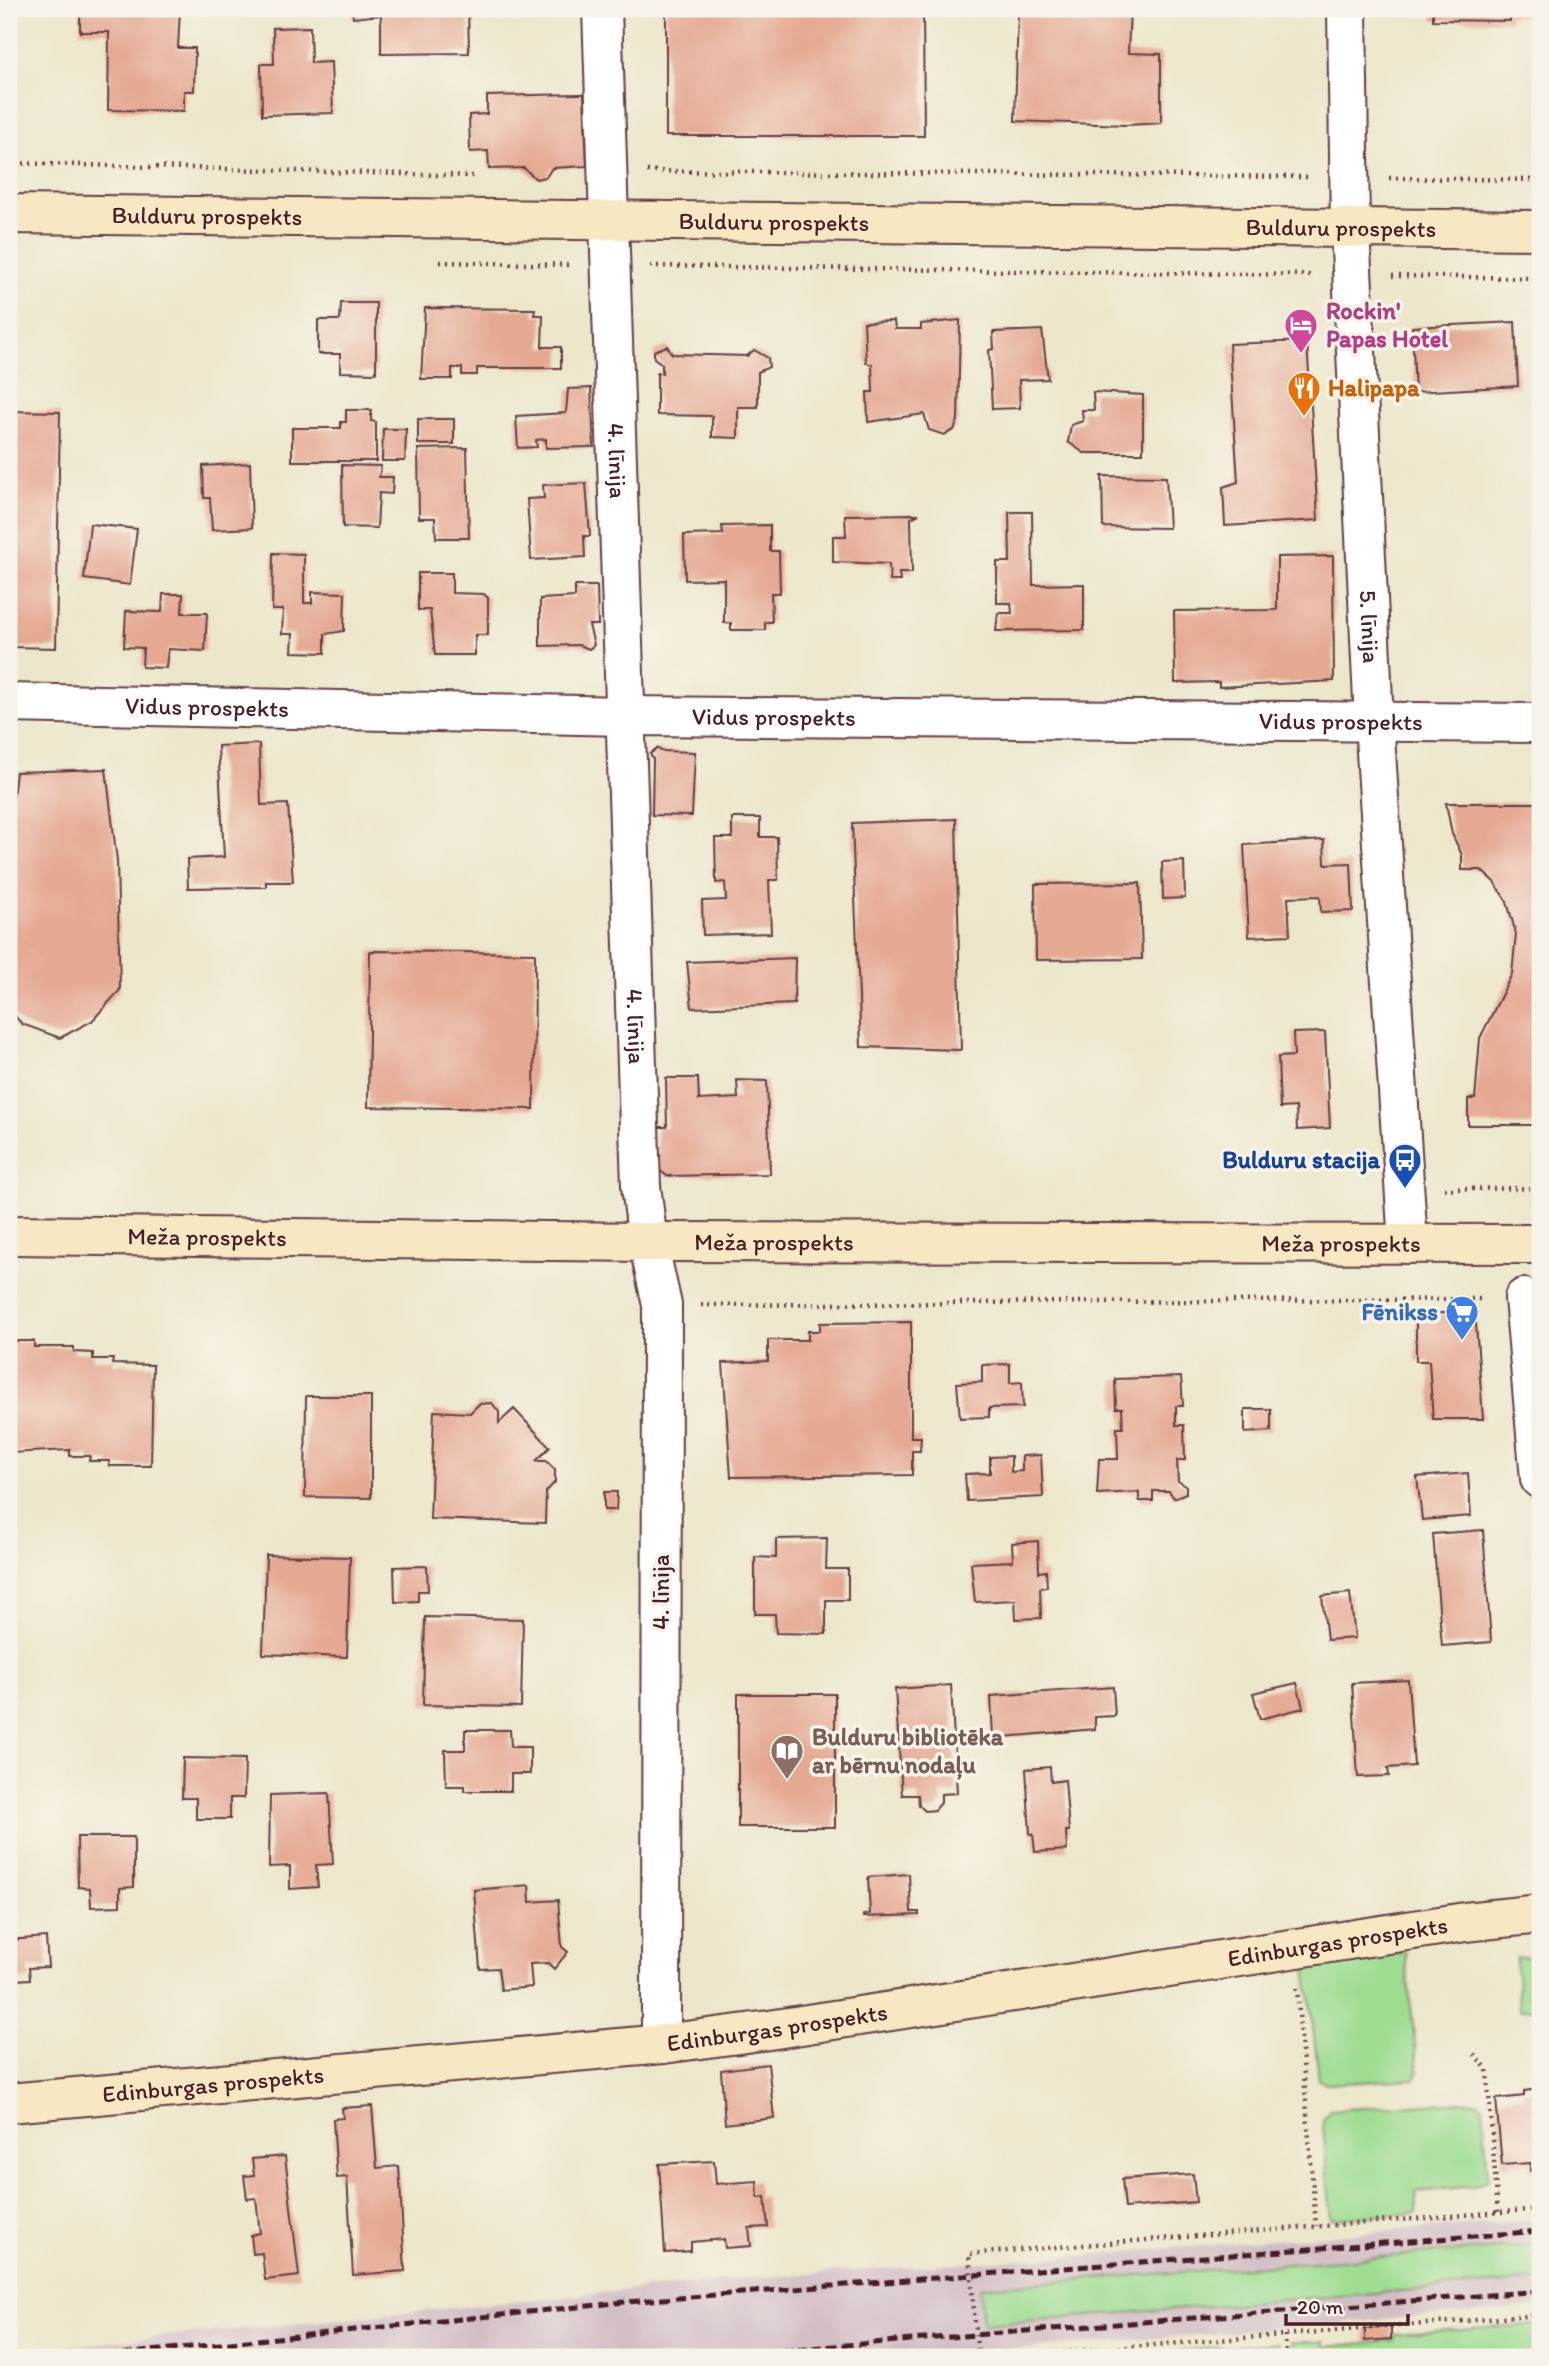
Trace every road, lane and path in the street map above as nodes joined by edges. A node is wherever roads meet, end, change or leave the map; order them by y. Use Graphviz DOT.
graph roads {
  1 [pos="603,9"];
  2 [pos="1346,9"];
  3 [pos="9,163"];
  4 [pos="608,171"];
  5 [pos="1350,177"];
  6 [pos="484,179"];
  7 [pos="1540,180"];
  8 [pos="9,214"];
  9 [pos="609,219"];
  10 [pos="1350,228"];
  11 [pos="1540,230"];
  12 [pos="432,262"];
  13 [pos="610,266"];
  14 [pos="1352,276"];
  15 [pos="1540,278"];
  16 [pos="9,703"];
  17 [pos="625,716"];
  18 [pos="1374,722"];
  19 [pos="1540,723"];
  20 [pos="1540,1188"];
  21 [pos="1405,1190"];
  22 [pos="9,1236"];
  23 [pos="648,1242"];
  24 [pos="1408,1244"];
  25 [pos="1540,1244"];
  26 [pos="1524,1298"];
  27 [pos="662,1305"];
  28 [pos="1540,1479"];
  29 [pos="1540,1914"];
  30 [pos="1294,1949"];
  31 [pos="663,2044"];
  32 [pos="1474,2054"];
  33 [pos="9,2103"];
  34 [pos="1540,2209"];
  35 [pos="1498,2212"];
  36 [pos="1316,2226"];
  37 [pos="1540,2315"];
  38 [pos="1285,2335"];
  39 [pos="978,2357"];
  40 [pos="1000,2357"];
  41 [pos="1286,2357"];
  1 -- 4 [label="street, 4. līnija"];
  2 -- 5 [label="street, 5. līnija"];
  3 -- 6 [label="path"];
  4 -- 5 [label="path"];
  4 -- 9 [label="street, 4. līnija"];
  5 -- 7 [label="path"];
  5 -- 10 [label="street, 5. līnija"];
  8 -- 9 [label="street, Bulduru prospekts"];
  9 -- 10 [label="street, Bulduru prospekts"];
  9 -- 13 [label="street, 4. līnija"];
  10 -- 11 [label="street, Bulduru prospekts"];
  10 -- 14 [label="street, 5. līnija"];
  12 -- 13 [label="path"];
  13 -- 14 [label="path"];
  13 -- 17 [label="street, 4. līnija"];
  14 -- 15 [label="path"];
  14 -- 18 [label="street, 5. līnija"];
  16 -- 17 [label="street, Vidus prospekts"];
  17 -- 18 [label="street, Vidus prospekts"];
  17 -- 23 [label="street, 4. līnija"];
  18 -- 19 [label="street, Vidus prospekts"];
  18 -- 21 [label="street, 5. līnija"];
  20 -- 21 [label="path"];
  21 -- 24 [label="street, 5. līnija"];
  22 -- 23 [label="street, Meža prospekts"];
  23 -- 24 [label="street, Meža prospekts"];
  23 -- 27 [label="street, 4. līnija"];
  24 -- 25 [label="street, Meža prospekts"];
  26 -- 27 [label="path"];
  26 -- 28 [label="street"];
  27 -- 31 [label="street, 4. līnija"];
  29 -- 30 [label="street, Edinburgas prospekts"];
  30 -- 31 [label="street, Edinburgas prospekts"];
  30 -- 36 [label="path"];
  31 -- 33 [label="street, Edinburgas prospekts"];
  32 -- 35 [label="path"];
  34 -- 35 [label="path"];
  35 -- 36 [label="path"];
  36 -- 39 [label="path"];
  37 -- 38 [label="path"];
  38 -- 40 [label="path"];
  38 -- 41 [label="path"];
}
